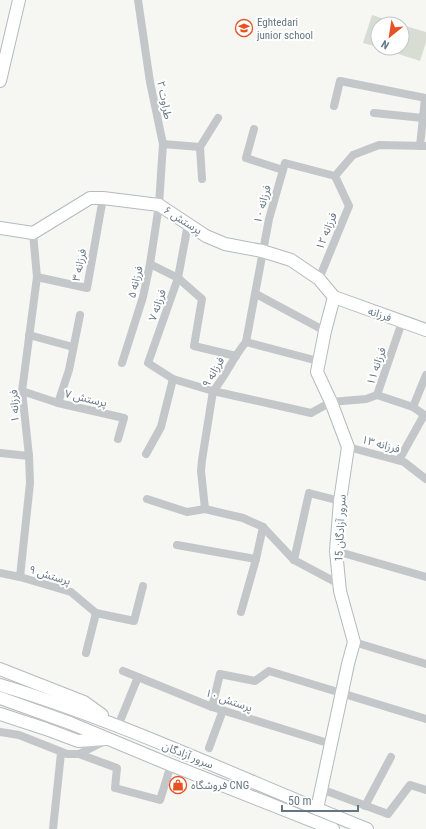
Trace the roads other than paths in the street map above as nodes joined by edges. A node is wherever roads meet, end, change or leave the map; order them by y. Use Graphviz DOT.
graph roads {
  1 [pos="19,0"];
  2 [pos="138,0"];
  3 [pos="0,81"];
  4 [pos="426,98"];
  5 [pos="334,106"];
  6 [pos="374,113"];
  7 [pos="218,118"];
  8 [pos="423,118"];
  9 [pos="254,129"];
  10 [pos="163,144"];
  11 [pos="423,146"];
  12 [pos="200,147"];
  13 [pos="284,167"];
  14 [pos="335,176"];
  15 [pos="202,179"];
  16 [pos="103,198"];
  17 [pos="159,205"];
  18 [pos="188,224"];
  19 [pos="0,228"];
  20 [pos="33,233"];
  21 [pos="262,251"];
  22 [pos="150,264"];
  23 [pos="37,277"];
  24 [pos="178,278"];
  25 [pos="319,279"];
  26 [pos="256,294"];
  27 [pos="334,298"];
  28 [pos="80,315"];
  29 [pos="402,322"];
  30 [pos="426,330"];
  31 [pos="325,331"];
  32 [pos="29,335"];
  33 [pos="246,342"];
  34 [pos="73,347"];
  35 [pos="236,356"];
  36 [pos="318,361"];
  37 [pos="122,363"];
  38 [pos="426,375"];
  39 [pos="173,379"];
  40 [pos="22,391"];
  41 [pos="213,391"];
  42 [pos="377,395"];
  43 [pos="331,402"];
  44 [pos="58,403"];
  45 [pos="413,407"];
  46 [pos="425,415"];
  47 [pos="118,439"];
  48 [pos="348,447"];
  49 [pos="0,453"];
  50 [pos="146,454"];
  51 [pos="29,456"];
  52 [pos="399,460"];
  53 [pos="426,479"];
  54 [pos="147,499"];
  55 [pos="340,501"];
  56 [pos="205,509"];
  57 [pos="264,527"];
  58 [pos="177,545"];
  59 [pos="336,551"];
  60 [pos="256,559"];
  61 [pos="294,560"];
  62 [pos="0,573"];
  63 [pos="20,577"];
  64 [pos="426,577"];
  65 [pos="339,584"];
  66 [pos="143,586"];
  67 [pos="241,612"];
  68 [pos="96,613"];
  69 [pos="354,642"];
  70 [pos="86,654"];
  71 [pos="426,664"];
  72 [pos="0,669"];
  73 [pos="123,671"];
  74 [pos="138,677"];
  75 [pos="0,685"];
  76 [pos="341,694"];
  77 [pos="0,698"];
  78 [pos="212,707"];
  79 [pos="223,710"];
  80 [pos="0,714"];
  81 [pos="426,719"];
  82 [pos="118,726"];
  83 [pos="0,732"];
  84 [pos="109,739"];
  85 [pos="331,744"];
  86 [pos="209,748"];
  87 [pos="61,753"];
  88 [pos="79,754"];
  89 [pos="391,757"];
  90 [pos="171,765"];
  91 [pos="321,789"];
  92 [pos="426,790"];
  93 [pos="365,806"];
  94 [pos="316,809"];
  95 [pos="314,825"];
  96 [pos="53,829"];
  97 [pos="333,829"];
  98 [pos="367,829"];
  1 -- 3 [label="street"];
  2 -- 10 [label="street, طراوت ۲"];
  4 -- 5 [label="street"];
  4 -- 8 [label="street"];
  6 -- 8 [label="street"];
  7 -- 12 [label="street"];
  8 -- 11 [label="street"];
  9 -- 13 [label="street"];
  10 -- 12 [label="street"];
  10 -- 17 [label="street, طراوت ۲"];
  11 -- 14 [label="street"];
  12 -- 15 [label="street"];
  13 -- 14 [label="street"];
  13 -- 21 [label="street, فرزانه ۱۰"];
  14 -- 25 [label="street, فرزانه ۱۲"];
  16 -- 17 [label="street, پرستش ۶"];
  16 -- 20 [label="street, پرستش ۶"];
  16 -- 23 [label="street, فرزانه ۳"];
  17 -- 18 [label="street, پرستش ۶"];
  17 -- 22 [label="street, فرزانه ۵"];
  18 -- 21 [label="street, پرستش ۶"];
  18 -- 24 [label="street, فرزانه ۷"];
  19 -- 20 [label="street"];
  20 -- 23 [label="street, فرزانه ۱"];
  21 -- 25 [label="street, پرستش ۶"];
  21 -- 26 [label="street, فرزانه ۹"];
  22 -- 24 [label="street"];
  22 -- 37 [label="street, فرزانه ۵"];
  23 -- 32 [label="street, فرزانه ۱"];
  24 -- 35 [label="street"];
  24 -- 39 [label="street, فرزانه ۷"];
  25 -- 27 [label="street, پرستش ۶"];
  26 -- 31 [label="street"];
  26 -- 33 [label="street, فرزانه ۹"];
  27 -- 29 [label="street, فرزانه"];
  27 -- 31 [label="street, سرور آزادگان 15"];
  28 -- 34 [label="street"];
  29 -- 30 [label="street, فرزانه"];
  29 -- 42 [label="street, فرزانه ۱۱"];
  31 -- 36 [label="street, سرور آزادگان 15"];
  32 -- 34 [label="street"];
  32 -- 40 [label="street, فرزانه ۱"];
  33 -- 35 [label="street, فرزانه ۹"];
  33 -- 36 [label="street"];
  34 -- 44 [label="street"];
  35 -- 41 [label="street, فرزانه ۹"];
  36 -- 43 [label="street, سرور آزادگان 15"];
  38 -- 45 [label="street"];
  39 -- 41 [label="street"];
  39 -- 50 [label="street"];
  40 -- 44 [label="street, پرستش ۷"];
  40 -- 51 [label="street, فرزانه ۱"];
  41 -- 43 [label="street"];
  41 -- 56 [label="street, فرزانه ۹"];
  42 -- 43 [label="street, فرزانه ۱۱"];
  42 -- 45 [label="street"];
  43 -- 48 [label="street, سرور آزادگان 15"];
  44 -- 47 [label="street, پرستش ۷"];
  45 -- 46 [label="street"];
  46 -- 52 [label="street"];
  48 -- 52 [label="street, فرزانه ۱۳"];
  48 -- 55 [label="street, سرور آزادگان 15"];
  49 -- 51 [label="street"];
  51 -- 63 [label="street, فرزانه ۱"];
  52 -- 53 [label="street, فرزانه ۱۳"];
  54 -- 56 [label="street"];
  55 -- 59 [label="street, سرور آزادگان 15"];
  55 -- 61 [label="street"];
  56 -- 57 [label="street"];
  57 -- 60 [label="street"];
  57 -- 61 [label="street"];
  58 -- 60 [label="street"];
  59 -- 64 [label="street"];
  59 -- 65 [label="street, سرور آزادگان 15"];
  60 -- 67 [label="street"];
  61 -- 65 [label="street"];
  62 -- 63 [label="street, پرستش ۹"];
  63 -- 68 [label="street, پرستش ۹"];
  65 -- 69 [label="street, سرور آزادگان 15"];
  66 -- 68 [label="street, پرستش ۹"];
  68 -- 70 [label="street"];
  69 -- 71 [label="street"];
  69 -- 76 [label="street"];
  72 -- 82 [label="street"];
  73 -- 74 [label="street, پرستش ۱۰"];
  74 -- 78 [label="street, پرستش ۱۰"];
  74 -- 82 [label="street"];
  75 -- 82 [label="street, سرور آزادگان"];
  76 -- 78 [label="street"];
  76 -- 81 [label="street"];
  76 -- 85 [label="street"];
  77 -- 84 [label="street, سرور آزادگان"];
  78 -- 79 [label="street, پرستش ۱۰"];
  79 -- 85 [label="street, پرستش ۱۰"];
  79 -- 86 [label="street"];
  80 -- 84 [label="street"];
  82 -- 94 [label="street, سرور آزادگان"];
  83 -- 87 [label="street"];
  84 -- 88 [label="street"];
  84 -- 90 [label="street, سرور آزادگان"];
  85 -- 91 [label="street"];
  87 -- 88 [label="street"];
  87 -- 96 [label="street"];
  88 -- 90 [label="street"];
  89 -- 93 [label="street"];
  90 -- 95 [label="street, سرور آزادگان"];
  91 -- 93 [label="street"];
  91 -- 94 [label="street"];
  92 -- 93 [label="street"];
  94 -- 98 [label="street, سرور آزادگان"];
  95 -- 97 [label="street, سرور آزادگان"];
}
